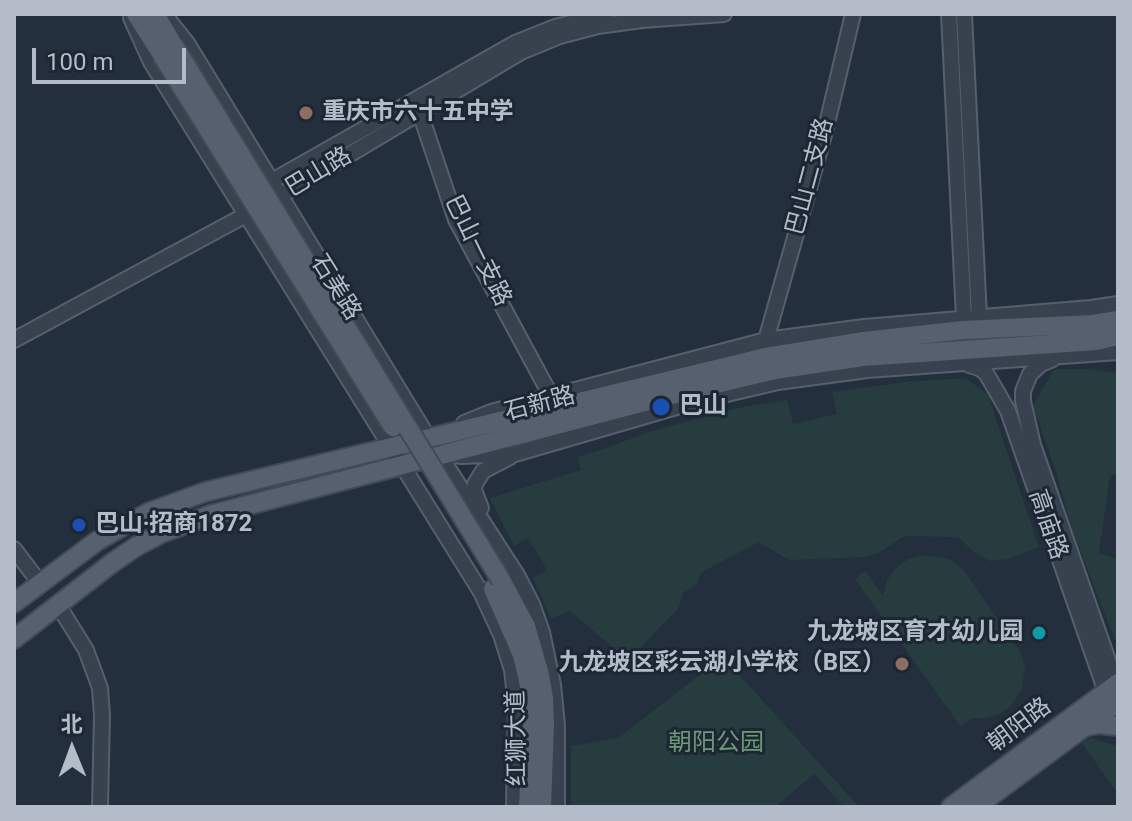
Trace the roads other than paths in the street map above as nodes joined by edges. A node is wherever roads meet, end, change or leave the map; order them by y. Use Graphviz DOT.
graph roads {
  1 [pos="129,14"];
  2 [pos="136,14"];
  3 [pos="155,14"];
  4 [pos="164,14"];
  5 [pos="607,14"];
  6 [pos="724,14"];
  7 [pos="853,14"];
  8 [pos="949,14"];
  9 [pos="964,14"];
  10 [pos="168,51"];
  11 [pos="418,106"];
  12 [pos="271,181"];
  13 [pos="280,196"];
  14 [pos="237,201"];
  15 [pos="246,214"];
  16 [pos="1118,304"];
  17 [pos="971,318"];
  18 [pos="1118,320"];
  19 [pos="1118,336"];
  20 [pos="14,340"];
  21 [pos="766,340"];
  22 [pos="1118,352"];
  23 [pos="1057,357"];
  24 [pos="953,363"];
  25 [pos="551,396"];
  26 [pos="1008,411"];
  27 [pos="429,439"];
  28 [pos="1033,445"];
  29 [pos="391,447"];
  30 [pos="515,454"];
  31 [pos="440,456"];
  32 [pos="403,465"];
  33 [pos="496,542"];
  34 [pos="14,549"];
  35 [pos="39,582"];
  36 [pos="496,583"];
  37 [pos="14,603"];
  38 [pos="58,605"];
  39 [pos="14,639"];
  40 [pos="1115,695"];
  41 [pos="1087,726"];
  42 [pos="1118,726"];
  43 [pos="514,806"];
  44 [pos="100,807"];
  45 [pos="542,807"];
  46 [pos="557,807"];
  47 [pos="951,807"];
  48 [pos="976,807"];
  1 -- 14 [label="street"];
  2 -- 10 [label="main road, 石美路"];
  3 -- 10 [label="main road, 石美路"];
  4 -- 12 [label="street"];
  5 -- 11 [label="street, 巴山路"];
  6 -- 11 [label="street, 巴山路"];
  7 -- 21 [label="street, 巴山二支路"];
  8 -- 17 [label="street"];
  9 -- 17 [label="street"];
  10 -- 36 [label="main road, 石美路, bridge"];
  11 -- 12 [label="street, 巴山路"];
  11 -- 13 [label="street, 巴山路"];
  11 -- 25 [label="street, 巴山一支路"];
  12 -- 13 [label="street"];
  12 -- 14 [label="street, 巴山路"];
  13 -- 15 [label="street, 巴山路"];
  13 -- 27 [label="street"];
  14 -- 15 [label="street"];
  15 -- 20 [label="street, 巴山路"];
  15 -- 29 [label="street"];
  16 -- 17 [label="street"];
  17 -- 21 [label="street"];
  18 -- 27 [label="main road, 石新路"];
  19 -- 31 [label="main road, 石新路"];
  21 -- 25 [label="street"];
  22 -- 23 [label="street"];
  23 -- 24 [label="street"];
  23 -- 28 [label="street, 高庙路"];
  24 -- 26 [label="street, 高庙路"];
  24 -- 30 [label="street"];
  25 -- 27 [label="street"];
  26 -- 28 [label="street"];
  26 -- 40 [label="street, 高庙路"];
  27 -- 29 [label="main road, 石新路"];
  27 -- 31 [label="street"];
  28 -- 40 [label="street, 高庙路"];
  29 -- 32 [label="street"];
  29 -- 35 [label="main road, 石新路"];
  30 -- 31 [label="street"];
  30 -- 33 [label="street"];
  31 -- 32 [label="main road, 石新路"];
  31 -- 33 [label="street"];
  32 -- 38 [label="main road, 石新路"];
  32 -- 43 [label="street"];
  33 -- 46 [label="street"];
  34 -- 35 [label="street"];
  35 -- 37 [label="main road, 石新路"];
  36 -- 43 [label="main road, 红狮大道"];
  36 -- 45 [label="main road, 红狮大道"];
  38 -- 39 [label="main road, 石新路"];
  38 -- 44 [label="street"];
  40 -- 41 [label="main road, 朝阳路"];
  40 -- 47 [label="main road, 朝阳路"];
  41 -- 42 [label="main road"];
  41 -- 48 [label="main road, 朝阳路"];
}
